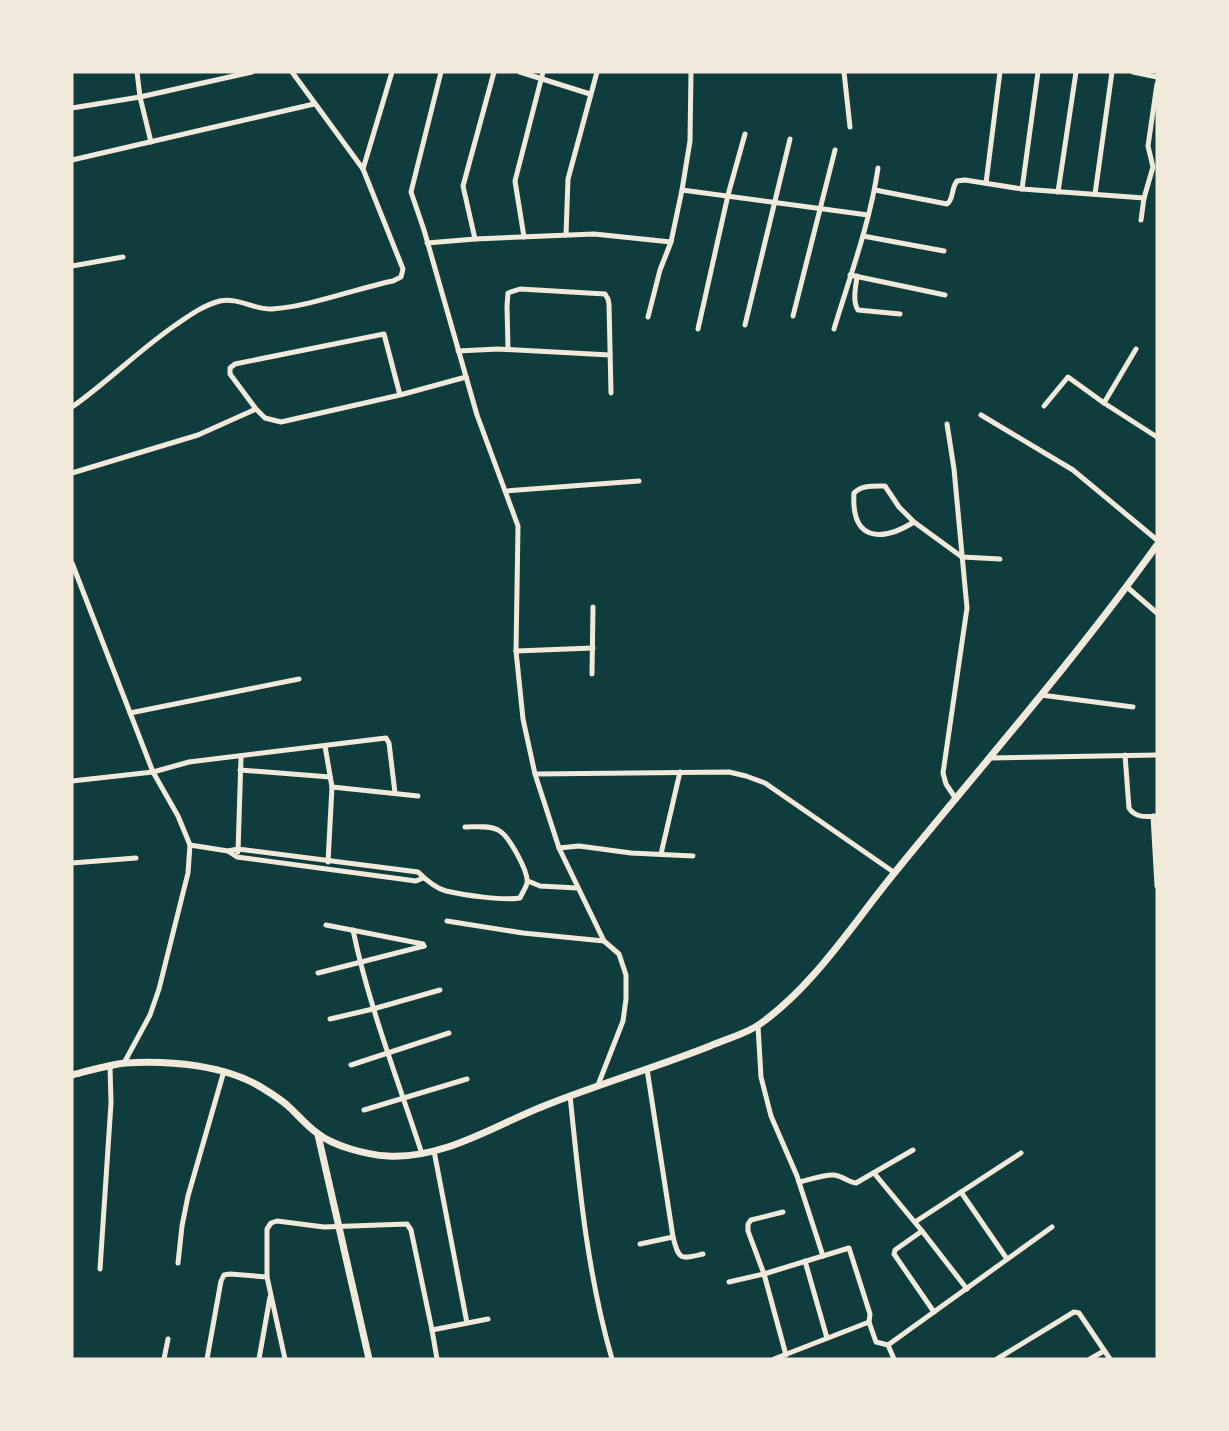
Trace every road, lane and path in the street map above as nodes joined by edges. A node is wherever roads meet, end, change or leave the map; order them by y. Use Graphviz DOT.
graph roads {
  1 [pos="137,72"];
  2 [pos="252,72"];
  3 [pos="292,72"];
  4 [pos="392,72"];
  5 [pos="441,72"];
  6 [pos="494,72"];
  7 [pos="520,72"];
  8 [pos="597,72"];
  9 [pos="691,72"];
  10 [pos="844,72"];
  11 [pos="1000,72"];
  12 [pos="1038,72"];
  13 [pos="1076,72"];
  14 [pos="1112,72"];
  15 [pos="1133,72"];
  16 [pos="542,74"];
  17 [pos="1157,77"];
  18 [pos="1157,84"];
  19 [pos="590,94"];
  20 [pos="140,97"];
  21 [pos="314,104"];
  22 [pos="72,108"];
  23 [pos="850,127"];
  24 [pos="745,134"];
  25 [pos="790,139"];
  26 [pos="151,142"];
  27 [pos="835,150"];
  28 [pos="72,160"];
  29 [pos="1155,166"];
  30 [pos="878,168"];
  31 [pos="363,170"];
  32 [pos="986,183"];
  33 [pos="1022,189"];
  34 [pos="682,190"];
  35 [pos="875,191"];
  36 [pos="1058,192"];
  37 [pos="1095,194"];
  38 [pos="728,195"];
  39 [pos="1144,198"];
  40 [pos="774,202"];
  41 [pos="821,208"];
  42 [pos="868,215"];
  43 [pos="1141,220"];
  44 [pos="566,235"];
  45 [pos="863,236"];
  46 [pos="524,237"];
  47 [pos="475,239"];
  48 [pos="671,242"];
  49 [pos="427,243"];
  50 [pos="944,251"];
  51 [pos="123,257"];
  52 [pos="72,266"];
  53 [pos="853,275"];
  54 [pos="945,295"];
  55 [pos="900,314"];
  56 [pos="793,316"];
  57 [pos="648,317"];
  58 [pos="745,325"];
  59 [pos="698,329"];
  60 [pos="834,329"];
  61 [pos="508,349"];
  62 [pos="1136,349"];
  63 [pos="458,351"];
  64 [pos="610,355"];
  65 [pos="466,377"];
  66 [pos="611,393"];
  67 [pos="400,395"];
  68 [pos="1104,403"];
  69 [pos="1044,406"];
  70 [pos="72,407"];
  71 [pos="256,409"];
  72 [pos="981,415"];
  73 [pos="947,424"];
  74 [pos="1157,437"];
  75 [pos="72,473"];
  76 [pos="639,481"];
  77 [pos="506,491"];
  78 [pos="914,522"];
  79 [pos="1157,540"];
  80 [pos="1157,545"];
  81 [pos="961,557"];
  82 [pos="1000,559"];
  83 [pos="72,562"];
  84 [pos="1127,587"];
  85 [pos="593,607"];
  86 [pos="1157,613"];
  87 [pos="593,648"];
  88 [pos="516,651"];
  89 [pos="592,674"];
  90 [pos="299,679"];
  91 [pos="1041,695"];
  92 [pos="1133,707"];
  93 [pos="131,713"];
  94 [pos="325,746"];
  95 [pos="1125,755"];
  96 [pos="1157,755"];
  97 [pos="241,757"];
  98 [pos="991,758"];
  99 [pos="240,770"];
  100 [pos="153,772"];
  101 [pos="680,772"];
  102 [pos="535,774"];
  103 [pos="331,777"];
  104 [pos="72,781"];
  105 [pos="332,787"];
  106 [pos="395,793"];
  107 [pos="418,796"];
  108 [pos="956,799"];
  109 [pos="1155,816"];
  110 [pos="465,827"];
  111 [pos="190,845"];
  112 [pos="238,849"];
  113 [pos="559,849"];
  114 [pos="228,851"];
  115 [pos="660,855"];
  116 [pos="693,856"];
  117 [pos="237,857"];
  118 [pos="136,858"];
  119 [pos="328,860"];
  120 [pos="72,863"];
  121 [pos="327,869"];
  122 [pos="895,873"];
  123 [pos="423,878"];
  124 [pos="528,881"];
  125 [pos="1157,886"];
  126 [pos="577,888"];
  127 [pos="447,920"];
  128 [pos="326,925"];
  129 [pos="353,930"];
  130 [pos="604,941"];
  131 [pos="360,963"];
  132 [pos="318,973"];
  133 [pos="440,990"];
  134 [pos="373,1009"];
  135 [pos="330,1019"];
  136 [pos="758,1026"];
  137 [pos="449,1033"];
  138 [pos="389,1054"];
  139 [pos="124,1063"];
  140 [pos="351,1065"];
  141 [pos="110,1066"];
  142 [pos="647,1069"];
  143 [pos="224,1071"];
  144 [pos="72,1075"];
  145 [pos="467,1079"];
  146 [pos="598,1085"];
  147 [pos="570,1095"];
  148 [pos="405,1099"];
  149 [pos="364,1111"];
  150 [pos="318,1135"];
  151 [pos="913,1150"];
  152 [pos="434,1151"];
  153 [pos="1021,1153"];
  154 [pos="422,1154"];
  155 [pos="874,1173"];
  156 [pos="799,1182"];
  157 [pos="961,1192"];
  158 [pos="783,1212"];
  159 [pos="915,1223"];
  160 [pos="338,1227"];
  161 [pos="1052,1227"];
  162 [pos="922,1231"];
  163 [pos="673,1237"];
  164 [pos="640,1244"];
  165 [pos="704,1254"];
  166 [pos="823,1256"];
  167 [pos="1007,1259"];
  168 [pos="806,1261"];
  169 [pos="178,1263"];
  170 [pos="100,1269"];
  171 [pos="764,1274"];
  172 [pos="267,1277"];
  173 [pos="729,1282"];
  174 [pos="967,1289"];
  175 [pos="270,1294"];
  176 [pos="934,1312"];
  177 [pos="488,1319"];
  178 [pos="467,1322"];
  179 [pos="869,1322"];
  180 [pos="432,1330"];
  181 [pos="827,1338"];
  182 [pos="168,1339"];
  183 [pos="888,1345"];
  184 [pos="1104,1351"];
  185 [pos="786,1355"];
  186 [pos="164,1359"];
  187 [pos="207,1359"];
  188 [pos="259,1359"];
  189 [pos="285,1359"];
  190 [pos="369,1359"];
  191 [pos="437,1359"];
  192 [pos="612,1359"];
  193 [pos="774,1359"];
  194 [pos="894,1359"];
  195 [pos="998,1359"];
  196 [pos="1090,1359"];
  197 [pos="1110,1359"];
  1 -- 20 [label="street"];
  2 -- 20 [label="street"];
  3 -- 21 [label="street"];
  4 -- 31 [label="street"];
  5 -- 49 [label="street"];
  6 -- 47 [label="street"];
  7 -- 16 [label="street"];
  8 -- 19 [label="street"];
  9 -- 34 [label="street"];
  10 -- 23 [label="street"];
  11 -- 32 [label="street"];
  12 -- 33 [label="street"];
  13 -- 36 [label="street"];
  14 -- 37 [label="street"];
  15 -- 17 [label="street"];
  16 -- 19 [label="street"];
  16 -- 46 [label="street"];
  18 -- 29 [label="street"];
  19 -- 44 [label="street"];
  20 -- 22 [label="street"];
  20 -- 26 [label="street"];
  21 -- 26 [label="street"];
  21 -- 31 [label="street"];
  24 -- 38 [label="street"];
  25 -- 40 [label="street"];
  26 -- 28 [label="street"];
  27 -- 41 [label="street"];
  29 -- 39 [label="street"];
  30 -- 35 [label="street"];
  31 -- 70 [label="street"];
  32 -- 33 [label="street"];
  32 -- 35 [label="street"];
  33 -- 36 [label="street"];
  34 -- 38 [label="street"];
  34 -- 48 [label="street"];
  35 -- 42 [label="street"];
  36 -- 37 [label="street"];
  37 -- 39 [label="street"];
  38 -- 40 [label="street"];
  38 -- 59 [label="street"];
  39 -- 43 [label="street"];
  40 -- 41 [label="street"];
  40 -- 58 [label="street"];
  41 -- 42 [label="street"];
  41 -- 56 [label="street"];
  42 -- 45 [label="street"];
  44 -- 46 [label="street"];
  44 -- 48 [label="street"];
  45 -- 50 [label="street"];
  45 -- 53 [label="street"];
  46 -- 47 [label="street"];
  47 -- 49 [label="street"];
  48 -- 57 [label="street"];
  49 -- 63 [label="street"];
  51 -- 52 [label="street"];
  53 -- 54 [label="street"];
  53 -- 55 [label="street"];
  53 -- 60 [label="street"];
  61 -- 63 [label="street"];
  61 -- 64 [label="street"];
  61 -- 64 [label="street"];
  62 -- 68 [label="street"];
  63 -- 65 [label="street"];
  64 -- 66 [label="street"];
  65 -- 67 [label="street"];
  65 -- 77 [label="street"];
  67 -- 71 [label="street"];
  67 -- 71 [label="street"];
  68 -- 69 [label="street"];
  68 -- 74 [label="street"];
  71 -- 75 [label="street"];
  72 -- 79 [label="street"];
  73 -- 81 [label="street"];
  76 -- 77 [label="street"];
  77 -- 88 [label="street"];
  78 -- 78 [label="street"];
  78 -- 81 [label="street"];
  80 -- 84 [label="street"];
  81 -- 82 [label="street"];
  81 -- 108 [label="street"];
  83 -- 93 [label="street"];
  84 -- 86 [label="street"];
  84 -- 91 [label="street"];
  85 -- 87 [label="street"];
  87 -- 88 [label="street"];
  87 -- 89 [label="street"];
  88 -- 102 [label="street"];
  90 -- 93 [label="street"];
  91 -- 92 [label="street"];
  91 -- 98 [label="street"];
  93 -- 100 [label="street"];
  94 -- 97 [label="street"];
  94 -- 103 [label="street"];
  94 -- 106 [label="street"];
  95 -- 96 [label="street"];
  95 -- 98 [label="street"];
  95 -- 109 [label="street"];
  97 -- 99 [label="street"];
  97 -- 100 [label="street"];
  98 -- 108 [label="street"];
  99 -- 103 [label="street"];
  99 -- 112 [label="street"];
  100 -- 104 [label="street"];
  100 -- 111 [label="street"];
  101 -- 102 [label="street"];
  101 -- 115 [label="street"];
  101 -- 122 [label="street"];
  102 -- 113 [label="street"];
  103 -- 105 [label="street"];
  105 -- 106 [label="street"];
  105 -- 119 [label="street"];
  106 -- 107 [label="street"];
  108 -- 122 [label="street"];
  109 -- 125 [label="street"];
  110 -- 124 [label="street"];
  111 -- 114 [label="street"];
  111 -- 139 [label="street"];
  112 -- 114 [label="street"];
  112 -- 117 [label="street"];
  112 -- 119 [label="street"];
  113 -- 115 [label="street"];
  113 -- 126 [label="street"];
  114 -- 117 [label="street"];
  115 -- 116 [label="street"];
  117 -- 121 [label="street"];
  118 -- 120 [label="street"];
  119 -- 121 [label="street"];
  119 -- 123 [label="street"];
  121 -- 123 [label="street"];
  122 -- 136 [label="street"];
  123 -- 124 [label="street"];
  124 -- 126 [label="street"];
  126 -- 130 [label="street"];
  127 -- 130 [label="street"];
  128 -- 129 [label="street"];
  129 -- 131 [label="street"];
  129 -- 131 [label="street"];
  130 -- 146 [label="street"];
  131 -- 132 [label="street"];
  131 -- 134 [label="street"];
  133 -- 134 [label="street"];
  134 -- 135 [label="street"];
  134 -- 138 [label="street"];
  136 -- 142 [label="street"];
  136 -- 156 [label="street"];
  137 -- 138 [label="street"];
  138 -- 140 [label="street"];
  138 -- 148 [label="street"];
  139 -- 141 [label="street"];
  139 -- 143 [label="street"];
  141 -- 144 [label="street"];
  141 -- 170 [label="street"];
  142 -- 146 [label="street"];
  142 -- 163 [label="street"];
  143 -- 150 [label="street"];
  143 -- 169 [label="street"];
  145 -- 148 [label="street"];
  146 -- 147 [label="street"];
  147 -- 152 [label="street"];
  147 -- 192 [label="street"];
  148 -- 149 [label="street"];
  148 -- 154 [label="street"];
  150 -- 154 [label="street"];
  150 -- 160 [label="street"];
  151 -- 155 [label="street"];
  152 -- 154 [label="street"];
  152 -- 178 [label="street"];
  153 -- 157 [label="street"];
  155 -- 156 [label="street"];
  155 -- 159 [label="street"];
  156 -- 166 [label="street"];
  157 -- 159 [label="street"];
  157 -- 167 [label="street"];
  158 -- 171 [label="street"];
  159 -- 162 [label="street"];
  160 -- 172 [label="street"];
  160 -- 180 [label="street"];
  160 -- 190 [label="street"];
  161 -- 167 [label="street"];
  162 -- 174 [label="street"];
  162 -- 176 [label="street"];
  163 -- 164 [label="street"];
  163 -- 165 [label="street"];
  166 -- 168 [label="street"];
  166 -- 179 [label="street"];
  167 -- 174 [label="street"];
  168 -- 171 [label="street"];
  168 -- 181 [label="street"];
  171 -- 173 [label="street"];
  171 -- 185 [label="street"];
  172 -- 175 [label="street"];
  172 -- 187 [label="street"];
  174 -- 176 [label="street"];
  175 -- 188 [label="street"];
  175 -- 189 [label="street"];
  176 -- 183 [label="street"];
  177 -- 178 [label="street"];
  178 -- 180 [label="street"];
  179 -- 181 [label="street"];
  179 -- 183 [label="street"];
  180 -- 191 [label="street"];
  181 -- 185 [label="street"];
  182 -- 186 [label="street"];
  183 -- 194 [label="street"];
  184 -- 195 [label="street"];
  184 -- 196 [label="street"];
  184 -- 197 [label="street"];
  185 -- 193 [label="street"];
}
